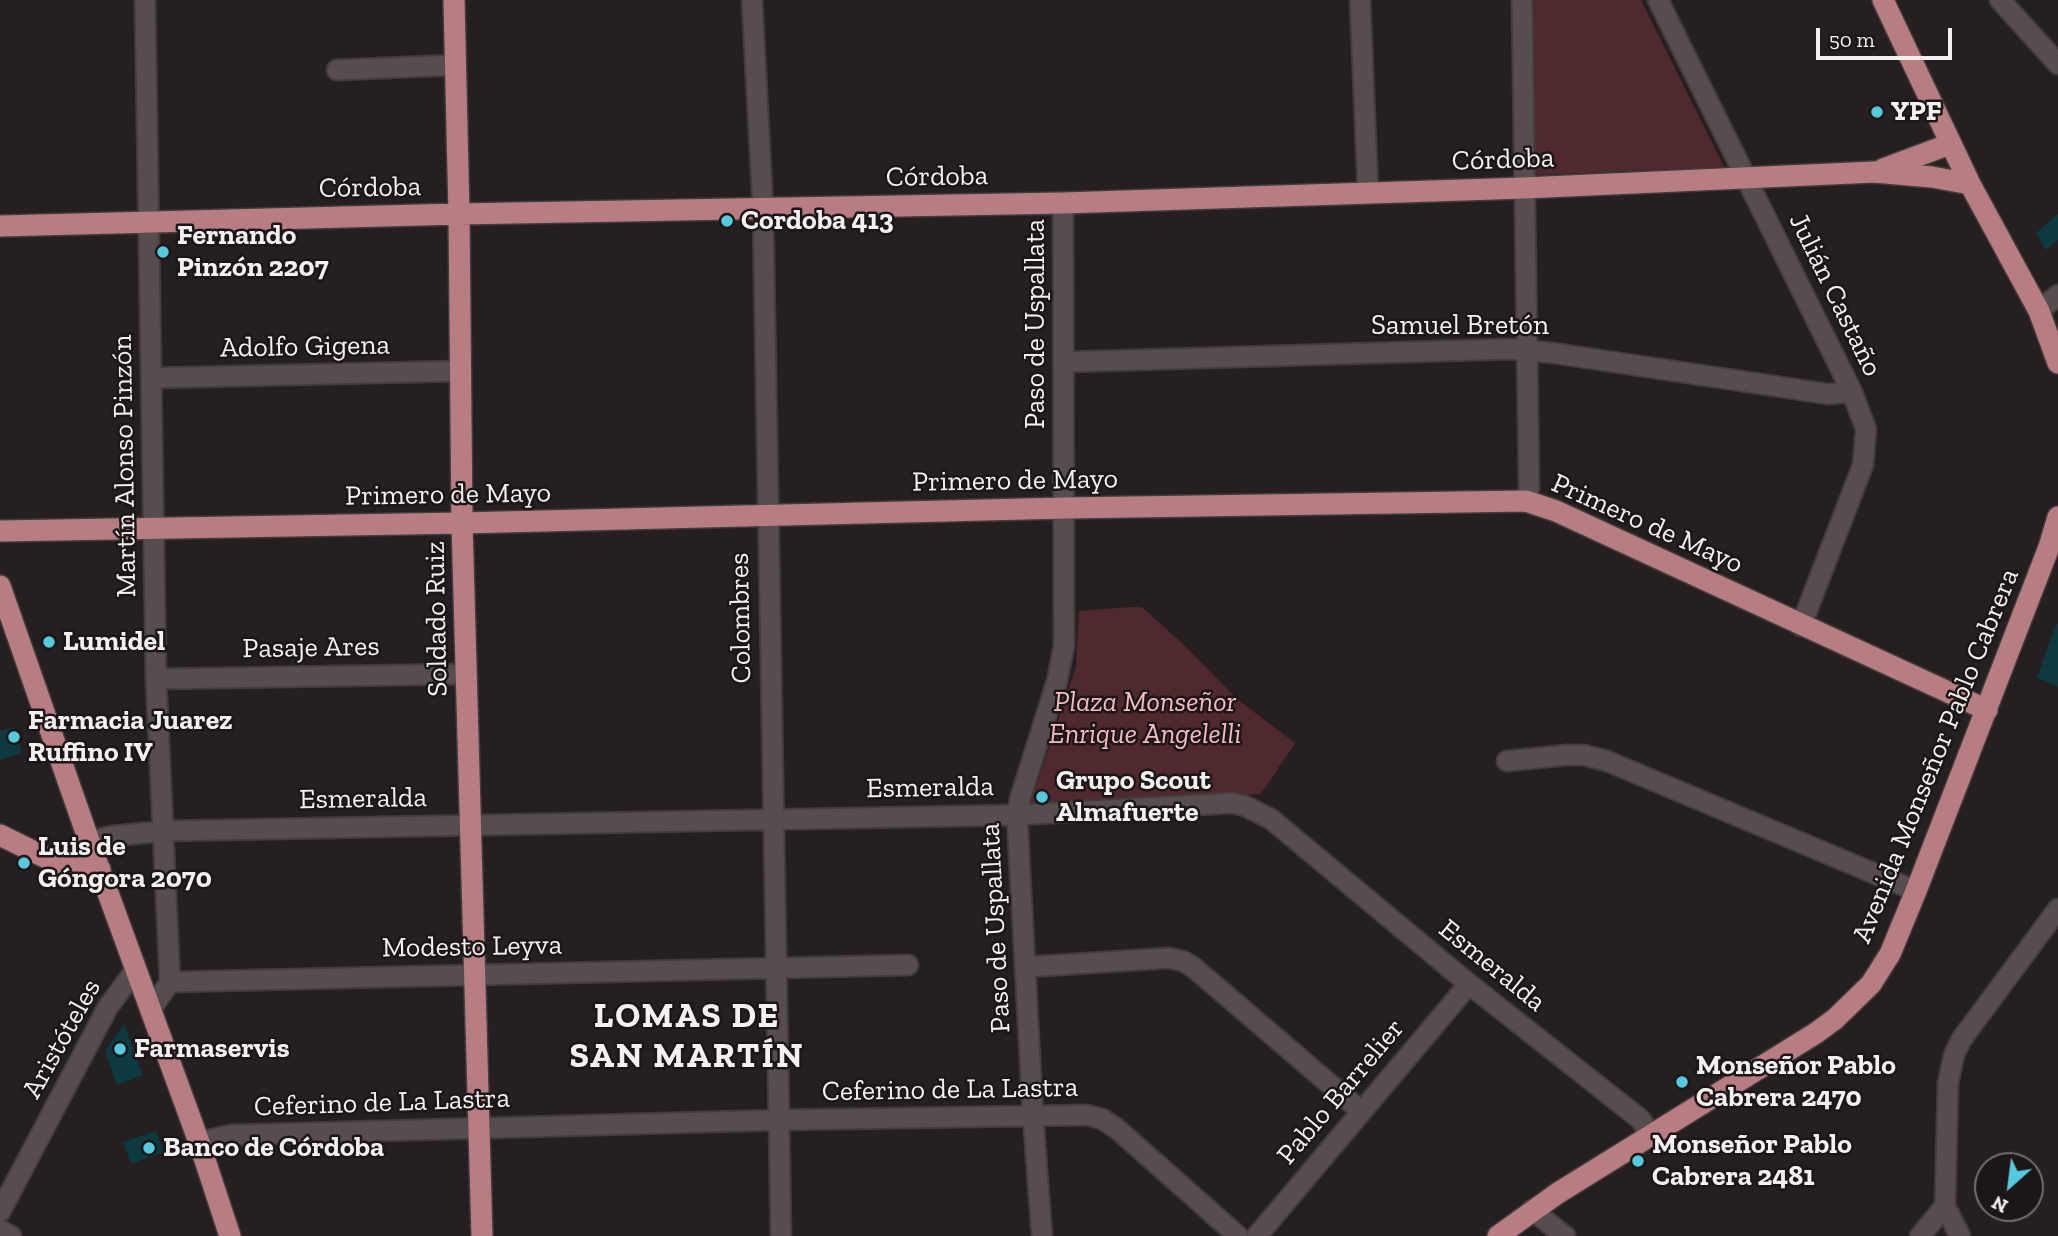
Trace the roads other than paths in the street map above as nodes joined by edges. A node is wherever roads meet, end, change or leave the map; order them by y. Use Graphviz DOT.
graph roads {
  1 [pos="145,0"];
  2 [pos="454,0"];
  3 [pos="752,0"];
  4 [pos="1360,0"];
  5 [pos="1522,0"];
  6 [pos="1658,0"];
  7 [pos="1883,0"];
  8 [pos="2000,0"];
  9 [pos="2058,64"];
  10 [pos="455,65"];
  11 [pos="337,70"];
  12 [pos="1950,144"];
  13 [pos="1874,172"];
  14 [pos="1749,179"];
  15 [pos="1970,184"];
  16 [pos="1524,188"];
  17 [pos="1368,192"];
  18 [pos="1063,203"];
  19 [pos="762,209"];
  20 [pos="459,214"];
  21 [pos="150,221"];
  22 [pos="0,226"];
  23 [pos="2058,295"];
  24 [pos="2039,312"];
  25 [pos="2058,337"];
  26 [pos="1528,350"];
  27 [pos="1065,362"];
  28 [pos="2058,363"];
  29 [pos="460,371"];
  30 [pos="152,378"];
  31 [pos="1852,392"];
  32 [pos="1526,501"];
  33 [pos="1065,508"];
  34 [pos="767,515"];
  35 [pos="2058,517"];
  36 [pos="462,523"];
  37 [pos="155,528"];
  38 [pos="0,531"];
  39 [pos="0,586"];
  40 [pos="1801,626"];
  41 [pos="466,674"];
  42 [pos="156,678"];
  43 [pos="1987,710"];
  44 [pos="1507,761"];
  45 [pos="1017,815"];
  46 [pos="772,818"];
  47 [pos="470,826"];
  48 [pos="164,831"];
  49 [pos="0,835"];
  50 [pos="89,841"];
  51 [pos="100,869"];
  52 [pos="1916,891"];
  53 [pos="2058,909"];
  54 [pos="908,965"];
  55 [pos="1025,967"];
  56 [pos="136,969"];
  57 [pos="776,969"];
  58 [pos="474,974"];
  59 [pos="170,982"];
  60 [pos="1469,984"];
  61 [pos="151,1009"];
  62 [pos="1361,1111"];
  63 [pos="1034,1116"];
  64 [pos="779,1120"];
  65 [pos="481,1128"];
  66 [pos="1652,1137"];
  67 [pos="199,1142"];
  68 [pos="1945,1206"];
  69 [pos="1532,1209"];
  70 [pos="0,1212"];
  71 [pos="0,1230"];
  72 [pos="11,1236"];
  73 [pos="230,1236"];
  74 [pos="482,1236"];
  75 [pos="781,1236"];
  76 [pos="1042,1236"];
  77 [pos="1238,1236"];
  78 [pos="1257,1236"];
  79 [pos="1498,1236"];
  80 [pos="1565,1236"];
  81 [pos="1920,1236"];
  82 [pos="1960,1236"];
  1 -- 21 [label="street, Martín Alonso Pinzón"];
  2 -- 10 [label="main road, Soldado Ruiz"];
  3 -- 19 [label="street, Colombres"];
  4 -- 17 [label="street"];
  5 -- 16 [label="street"];
  6 -- 14 [label="street, Julián Castaño"];
  7 -- 12 [label="main road"];
  8 -- 9 [label="street"];
  10 -- 11 [label="street"];
  10 -- 20 [label="main road, Soldado Ruiz"];
  12 -- 13 [label="main road, Córdoba"];
  12 -- 15 [label="main road"];
  13 -- 14 [label="main road, Córdoba"];
  13 -- 15 [label="main road, Córdoba"];
  14 -- 16 [label="main road, Córdoba"];
  14 -- 31 [label="street, Julián Castaño"];
  15 -- 24 [label="main road"];
  16 -- 17 [label="main road, Córdoba"];
  16 -- 26 [label="street"];
  17 -- 18 [label="main road, Córdoba"];
  18 -- 19 [label="main road, Córdoba"];
  18 -- 27 [label="street, Paso de Uspallata"];
  19 -- 20 [label="main road, Córdoba"];
  19 -- 34 [label="street, Colombres"];
  20 -- 21 [label="main road, Córdoba"];
  20 -- 29 [label="main road, Soldado Ruiz"];
  21 -- 22 [label="main road, Córdoba"];
  21 -- 30 [label="street, Martín Alonso Pinzón"];
  23 -- 24 [label="street"];
  24 -- 25 [label="main road"];
  24 -- 28 [label="main road"];
  26 -- 27 [label="street, Samuel Bretón"];
  26 -- 31 [label="street, Samuel Bretón"];
  26 -- 32 [label="street"];
  27 -- 33 [label="street, Paso de Uspallata"];
  29 -- 30 [label="street, Adolfo Gigena"];
  29 -- 36 [label="main road, Soldado Ruiz"];
  30 -- 37 [label="street, Martín Alonso Pinzón"];
  31 -- 40 [label="street, Julián Castaño"];
  32 -- 33 [label="main road, Primero de Mayo"];
  32 -- 40 [label="main road, Primero de Mayo"];
  33 -- 34 [label="main road, Primero de Mayo"];
  33 -- 45 [label="street, Paso de Uspallata"];
  34 -- 36 [label="main road, Primero de Mayo"];
  34 -- 46 [label="street, Colombres"];
  35 -- 43 [label="main road, Avenida Monseñor Pablo Cabrera"];
  36 -- 37 [label="main road, Primero de Mayo"];
  36 -- 41 [label="main road, Soldado Ruiz"];
  37 -- 38 [label="main road, Primero de Mayo"];
  37 -- 42 [label="street, Martín Alonso Pinzón"];
  39 -- 50 [label="main road"];
  40 -- 43 [label="main road, Primero de Mayo"];
  41 -- 42 [label="street, Pasaje Ares"];
  41 -- 47 [label="main road, Soldado Ruiz"];
  42 -- 48 [label="street, Martín Alonso Pinzón"];
  43 -- 52 [label="main road, Avenida Monseñor Pablo Cabrera"];
  44 -- 52 [label="street"];
  45 -- 46 [label="street, Esmeralda"];
  45 -- 55 [label="street, Paso de Uspallata"];
  45 -- 60 [label="street, Esmeralda"];
  46 -- 47 [label="street, Esmeralda"];
  46 -- 57 [label="street, Colombres"];
  47 -- 48 [label="street, Esmeralda"];
  47 -- 58 [label="main road, Soldado Ruiz"];
  48 -- 50 [label="street, Esmeralda"];
  48 -- 59 [label="street, Martín Alonso Pinzón"];
  49 -- 51 [label="main road"];
  50 -- 51 [label="main road"];
  51 -- 56 [label="main road"];
  52 -- 66 [label="main road, Avenida Monseñor Pablo Cabrera"];
  53 -- 68 [label="street"];
  54 -- 57 [label="street, Modesto Leyva"];
  55 -- 62 [label="street"];
  55 -- 63 [label="street, Paso de Uspallata"];
  56 -- 61 [label="main road"];
  56 -- 70 [label="street, Aristóteles"];
  57 -- 58 [label="street, Modesto Leyva"];
  57 -- 64 [label="street, Colombres"];
  58 -- 59 [label="street, Modesto Leyva"];
  58 -- 65 [label="main road, Soldado Ruiz"];
  59 -- 61 [label="street"];
  60 -- 62 [label="street, Pablo Barrelier"];
  60 -- 66 [label="street, Esmeralda"];
  61 -- 67 [label="main road"];
  62 -- 78 [label="street, Pablo Barrelier"];
  63 -- 64 [label="street, Ceferino de La Lastra"];
  63 -- 76 [label="street, Paso de Uspallata"];
  63 -- 77 [label="street, Ceferino de La Lastra"];
  64 -- 65 [label="street, Ceferino de La Lastra"];
  64 -- 75 [label="street, Colombres"];
  65 -- 67 [label="street, Ceferino de La Lastra"];
  65 -- 74 [label="main road, Soldado Ruiz"];
  66 -- 69 [label="main road, Avenida Monseñor Pablo Cabrera"];
  67 -- 73 [label="main road"];
  68 -- 81 [label="street"];
  68 -- 82 [label="street"];
  69 -- 79 [label="main road, Avenida Monseñor Pablo Cabrera"];
  69 -- 80 [label="street"];
  71 -- 72 [label="street"];
}
